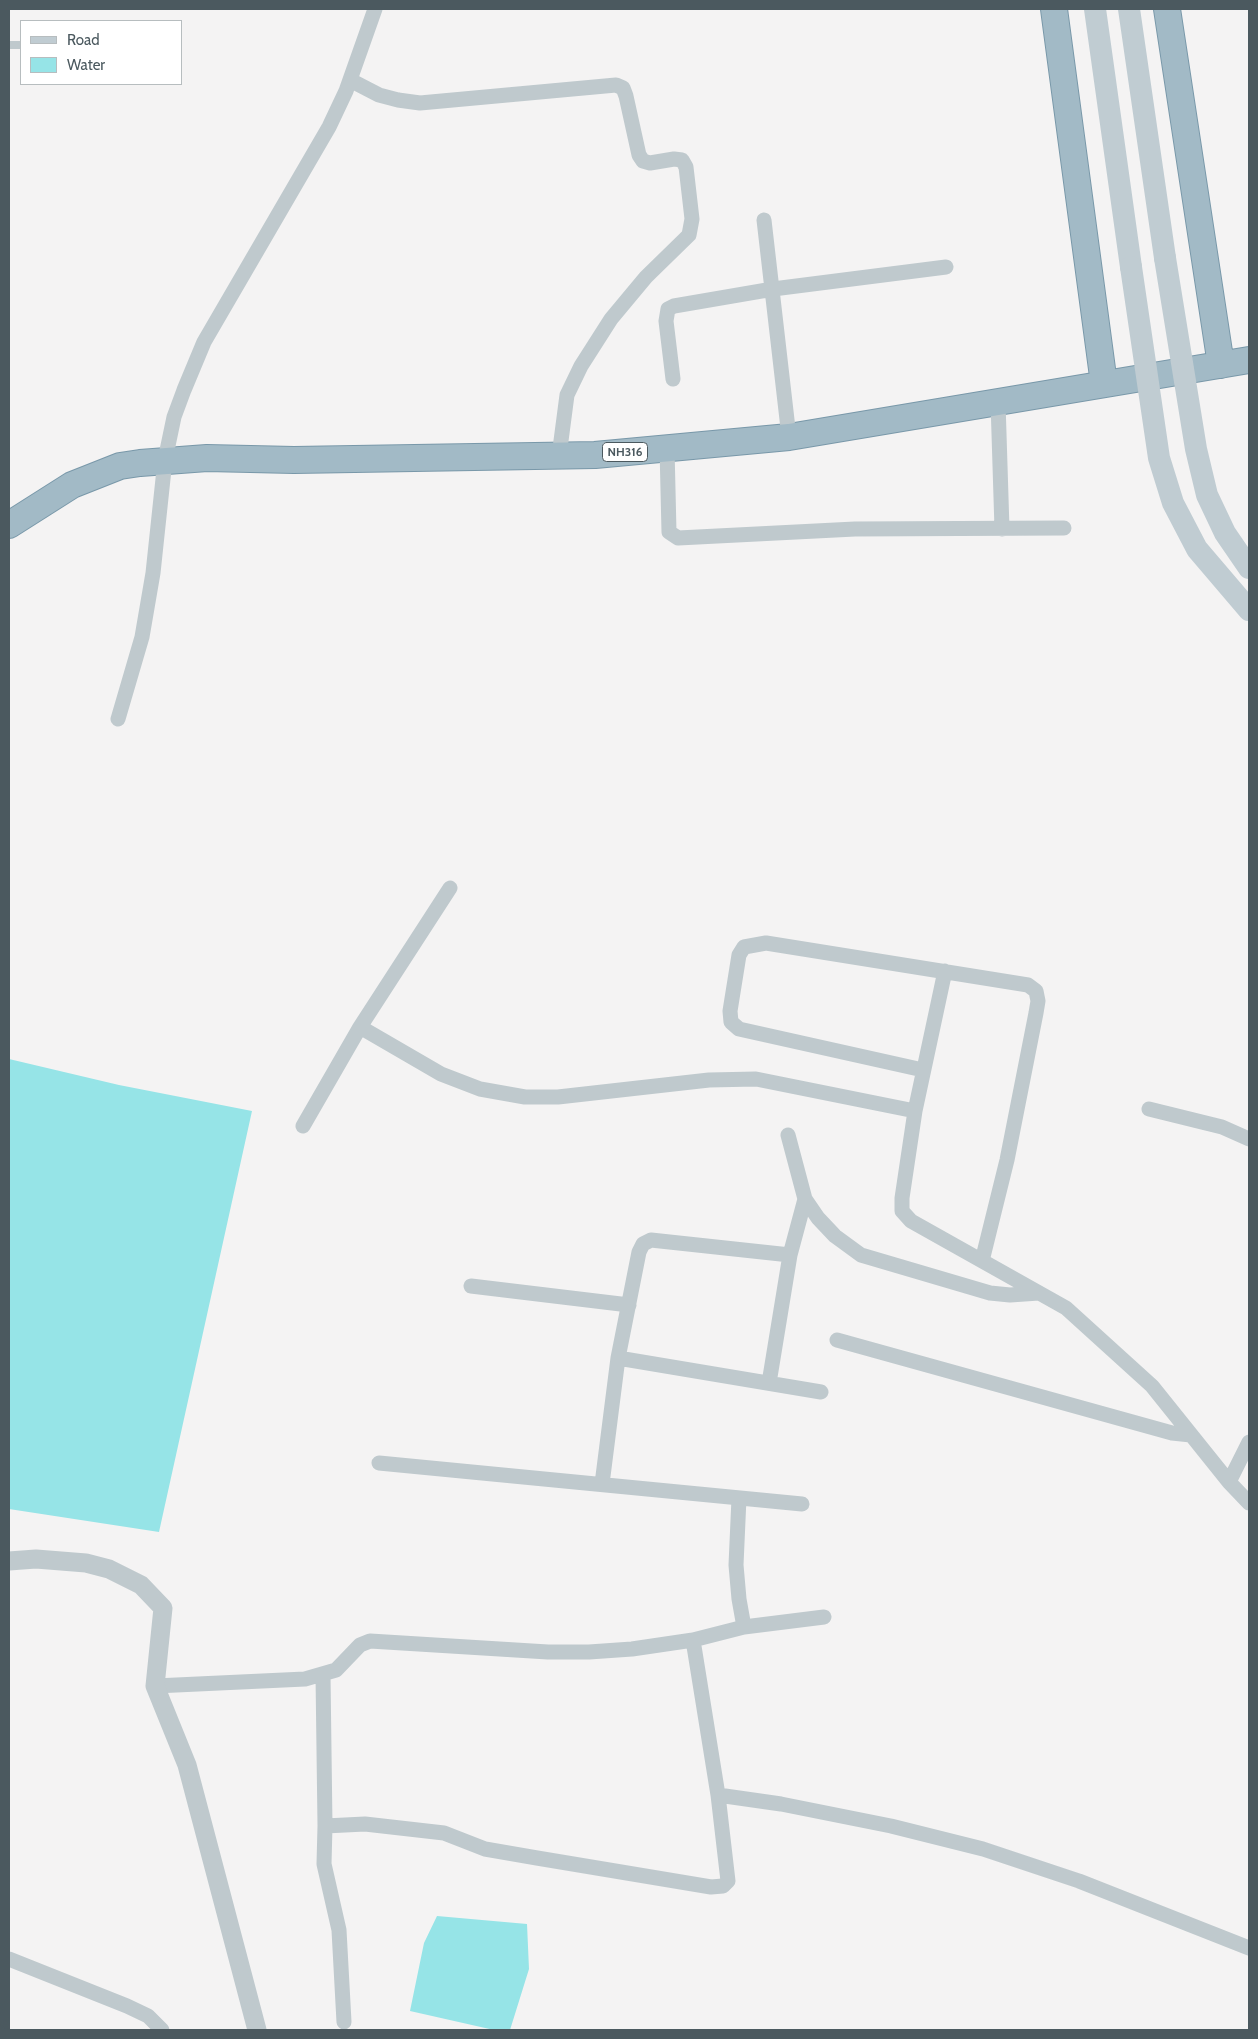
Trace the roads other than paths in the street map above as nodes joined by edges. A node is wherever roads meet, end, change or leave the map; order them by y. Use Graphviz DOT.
graph roads {
  1 [pos="375,9"];
  2 [pos="1054,9"];
  3 [pos="1095,9"];
  4 [pos="1128,9"];
  5 [pos="1167,9"];
  6 [pos="350,80"];
  7 [pos="764,220"];
  8 [pos="946,267"];
  9 [pos="773,289"];
  10 [pos="1249,360"];
  11 [pos="1221,365"];
  12 [pos="673,379"];
  13 [pos="1104,384"];
  14 [pos="998,402"];
  15 [pos="789,437"];
  16 [pos="667,448"];
  17 [pos="559,456"];
  18 [pos="164,460"];
  19 [pos="9,525"];
  20 [pos="1002,528"];
  21 [pos="1064,528"];
  22 [pos="1249,568"];
  23 [pos="1249,610"];
  24 [pos="118,719"];
  25 [pos="450,888"];
  26 [pos="944,971"];
  27 [pos="360,1027"];
  28 [pos="924,1070"];
  29 [pos="1149,1108"];
  30 [pos="915,1111"];
  31 [pos="303,1126"];
  32 [pos="788,1135"];
  33 [pos="1249,1140"];
  34 [pos="805,1199"];
  35 [pos="790,1255"];
  36 [pos="982,1261"];
  37 [pos="471,1286"];
  38 [pos="1039,1293"];
  39 [pos="629,1305"];
  40 [pos="837,1340"];
  41 [pos="618,1358"];
  42 [pos="769,1383"];
  43 [pos="821,1392"];
  44 [pos="1191,1434"];
  45 [pos="1249,1442"];
  46 [pos="380,1463"];
  47 [pos="1229,1482"];
  48 [pos="602,1484"];
  49 [pos="739,1498"];
  50 [pos="1249,1503"];
  51 [pos="802,1504"];
  52 [pos="9,1561"];
  53 [pos="824,1617"];
  54 [pos="744,1627"];
  55 [pos="693,1640"];
  56 [pos="323,1675"];
  57 [pos="155,1686"];
  58 [pos="718,1795"];
  59 [pos="325,1826"];
  60 [pos="1249,1948"];
  61 [pos="9,1959"];
  62 [pos="344,2022"];
  63 [pos="162,2030"];
  64 [pos="257,2030"];
  1 -- 6 [label="street"];
  2 -- 13 [label="highway"];
  3 -- 23 [label="main road, bridge"];
  4 -- 22 [label="main road, bridge"];
  5 -- 11 [label="highway"];
  6 -- 17 [label="street"];
  6 -- 18 [label="street"];
  7 -- 9 [label="street"];
  8 -- 9 [label="street"];
  9 -- 12 [label="street"];
  9 -- 15 [label="street"];
  10 -- 11 [label="highway, NH316"];
  11 -- 13 [label="highway, NH316"];
  13 -- 14 [label="highway, NH316"];
  14 -- 15 [label="highway, NH316"];
  14 -- 20 [label="street"];
  15 -- 16 [label="highway, NH316"];
  16 -- 17 [label="highway, NH316"];
  16 -- 20 [label="street"];
  17 -- 18 [label="highway, NH316"];
  18 -- 19 [label="highway, NH316"];
  18 -- 24 [label="street"];
  20 -- 21 [label="street"];
  25 -- 27 [label="street"];
  26 -- 28 [label="street"];
  26 -- 28 [label="street"];
  26 -- 36 [label="street"];
  27 -- 30 [label="street"];
  27 -- 31 [label="street"];
  28 -- 30 [label="street"];
  29 -- 33 [label="street"];
  30 -- 36 [label="street"];
  32 -- 34 [label="street"];
  34 -- 35 [label="street"];
  34 -- 38 [label="street"];
  35 -- 39 [label="street"];
  35 -- 42 [label="street"];
  36 -- 38 [label="street"];
  37 -- 39 [label="street"];
  38 -- 44 [label="street"];
  39 -- 41 [label="street"];
  40 -- 44 [label="street"];
  41 -- 42 [label="street"];
  41 -- 48 [label="street"];
  42 -- 43 [label="street"];
  44 -- 47 [label="street"];
  45 -- 47 [label="street"];
  46 -- 48 [label="street"];
  47 -- 50 [label="street"];
  48 -- 49 [label="street"];
  49 -- 51 [label="street"];
  49 -- 54 [label="street"];
  52 -- 57 [label="street"];
  53 -- 54 [label="street"];
  54 -- 55 [label="street"];
  55 -- 56 [label="street"];
  55 -- 58 [label="street"];
  56 -- 57 [label="street"];
  56 -- 59 [label="street"];
  57 -- 64 [label="street"];
  58 -- 59 [label="street"];
  58 -- 60 [label="street"];
  59 -- 62 [label="street"];
  61 -- 63 [label="street"];
}
